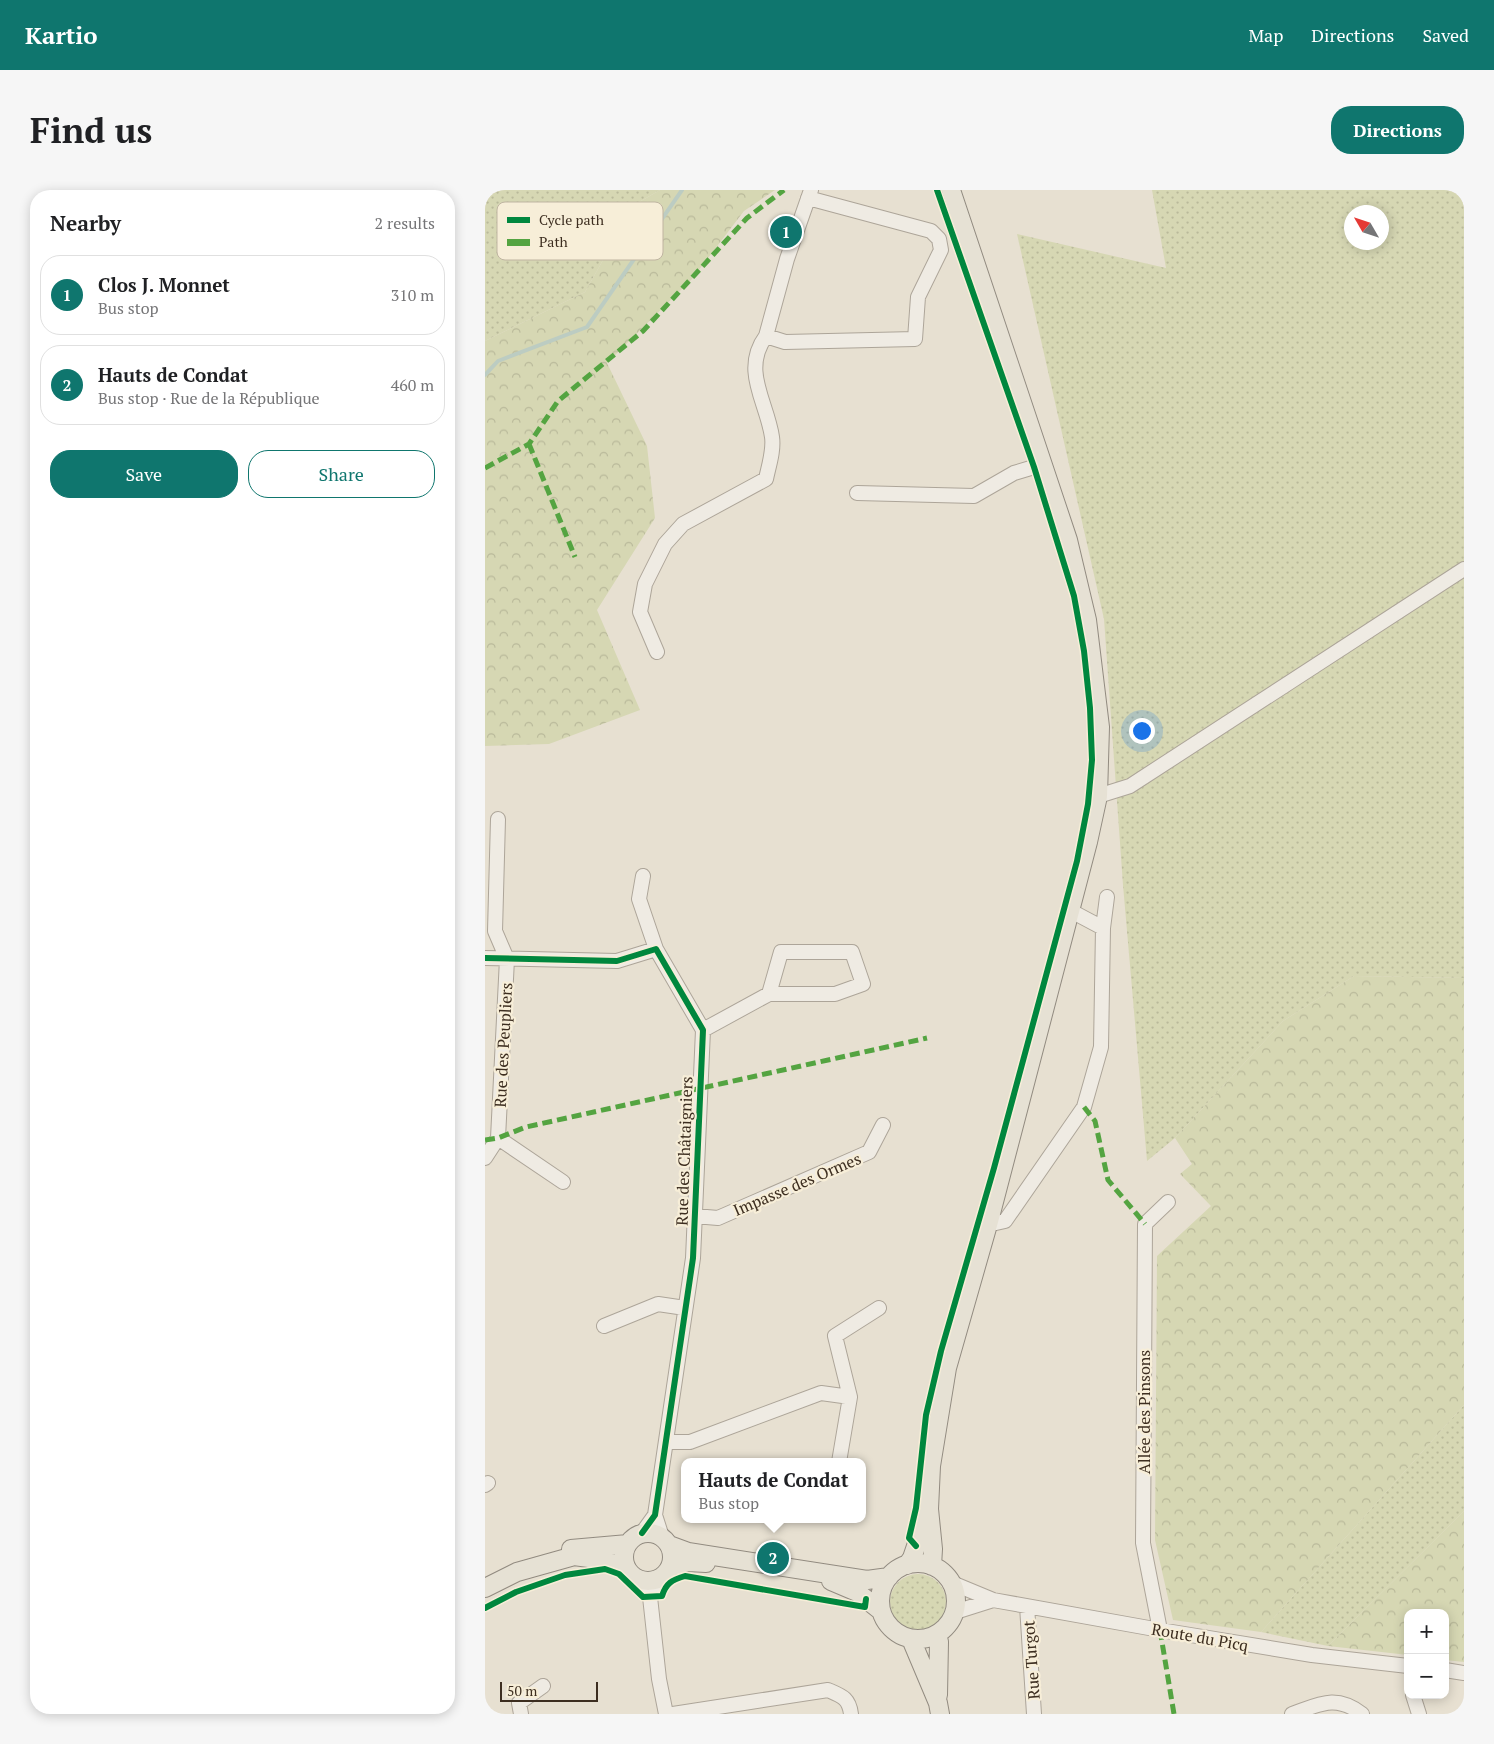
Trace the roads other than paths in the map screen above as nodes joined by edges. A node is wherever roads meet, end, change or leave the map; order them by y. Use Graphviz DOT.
graph roads {
  1 [pos="951,190"];
  2 [pos="810,194"];
  3 [pos="766,336"];
  4 [pos="1044,464"];
  5 [pos="857,493"];
  6 [pos="1464,569"];
  7 [pos="657,652"];
  8 [pos="1098,796"];
  9 [pos="498,819"];
  10 [pos="643,876"];
  11 [pos="1107,897"];
  12 [pos="1071,910"];
  13 [pos="1103,928"];
  14 [pos="656,949"];
  15 [pos="485,958"];
  16 [pos="507,958"];
  17 [pos="769,994"];
  18 [pos="703,1030"];
  19 [pos="883,1125"];
  20 [pos="498,1138"];
  21 [pos="485,1158"];
  22 [pos="563,1182"];
  23 [pos="1169,1202"];
  24 [pos="695,1216"];
  25 [pos="989,1222"];
  26 [pos="685,1308"];
  27 [pos="879,1308"];
  28 [pos="604,1326"];
  29 [pos="850,1397"];
  30 [pos="667,1442"];
  31 [pos="840,1458"];
  32 [pos="929,1509"];
  33 [pos="655,1516"];
  34 [pos="642,1533"];
  35 [pos="666,1541"];
  36 [pos="628,1544"];
  37 [pos="907,1565"];
  38 [pos="932,1566"];
  39 [pos="664,1573"];
  40 [pos="633,1574"];
  41 [pos="889,1577"];
  42 [pos="485,1579"];
  43 [pos="952,1583"];
  44 [pos="485,1588"];
  45 [pos="650,1597"];
  46 [pos="993,1600"];
  47 [pos="1027,1606"];
  48 [pos="881,1611"];
  49 [pos="955,1612"];
  50 [pos="1160,1630"];
  51 [pos="937,1634"];
  52 [pos="911,1639"];
  53 [pos="1404,1669"];
  54 [pos="1449,1671"];
  55 [pos="1464,1673"];
  56 [pos="543,1686"];
  57 [pos="1414,1699"];
  58 [pos="939,1709"];
  59 [pos="521,1714"];
  60 [pos="666,1714"];
  61 [pos="673,1714"];
  62 [pos="851,1714"];
  63 [pos="1034,1714"];
  64 [pos="1292,1714"];
  65 [pos="1362,1714"];
  66 [pos="1419,1714"];
  1 -- 4 [label="main road"];
  2 -- 3 [label="street"];
  2 -- 3 [label="street"];
  3 -- 7 [label="street"];
  4 -- 5 [label="street"];
  4 -- 8 [label="main road"];
  6 -- 8 [label="street"];
  8 -- 12 [label="main road"];
  9 -- 16 [label="street"];
  10 -- 14 [label="street"];
  11 -- 13 [label="street"];
  12 -- 13 [label="street"];
  12 -- 25 [label="main road"];
  13 -- 25 [label="street"];
  14 -- 16 [label="street"];
  14 -- 18 [label="street"];
  15 -- 16 [label="street"];
  16 -- 20 [label="street, Rue des Peupliers"];
  17 -- 17 [label="street"];
  17 -- 18 [label="street"];
  18 -- 24 [label="street, Rue des Châtaigniers"];
  19 -- 24 [label="street, Impasse des Ormes"];
  20 -- 21 [label="street"];
  20 -- 22 [label="street"];
  23 -- 50 [label="street, Allée des Pinsons"];
  24 -- 26 [label="street, Rue des Châtaigniers"];
  25 -- 32 [label="main road"];
  26 -- 28 [label="street"];
  26 -- 30 [label="street, Rue des Châtaigniers"];
  27 -- 29 [label="street"];
  29 -- 30 [label="street"];
  29 -- 31 [label="street"];
  30 -- 33 [label="street, Rue des Châtaigniers"];
  32 -- 37 [label="main road"];
  32 -- 38 [label="main road"];
  33 -- 34 [label="street, Rue des Châtaigniers"];
  33 -- 35 [label="street, Rue des Châtaigniers"];
  34 -- 35 [label="main road"];
  34 -- 36 [label="main road"];
  35 -- 39 [label="main road"];
  35 -- 41 [label="main road"];
  36 -- 40 [label="main road"];
  36 -- 42 [label="main road"];
  37 -- 38 [label="main road"];
  37 -- 41 [label="main road"];
  38 -- 43 [label="main road"];
  39 -- 40 [label="main road"];
  39 -- 45 [label="street"];
  39 -- 48 [label="main road"];
  40 -- 44 [label="main road"];
  40 -- 45 [label="street"];
  41 -- 48 [label="main road"];
  43 -- 46 [label="street, Route du Picq"];
  43 -- 49 [label="main road"];
  45 -- 60 [label="street"];
  46 -- 47 [label="street, Route du Picq"];
  46 -- 49 [label="street, Route du Picq"];
  47 -- 50 [label="street, Route du Picq"];
  47 -- 63 [label="street, Rue Turgot"];
  48 -- 52 [label="main road"];
  49 -- 51 [label="main road"];
  50 -- 53 [label="street, Route du Picq"];
  51 -- 52 [label="main road"];
  51 -- 58 [label="main road"];
  52 -- 58 [label="main road"];
  54 -- 55 [label="street"];
  56 -- 59 [label="street"];
  57 -- 66 [label="street"];
  61 -- 62 [label="street"];
  64 -- 65 [label="street"];
}
